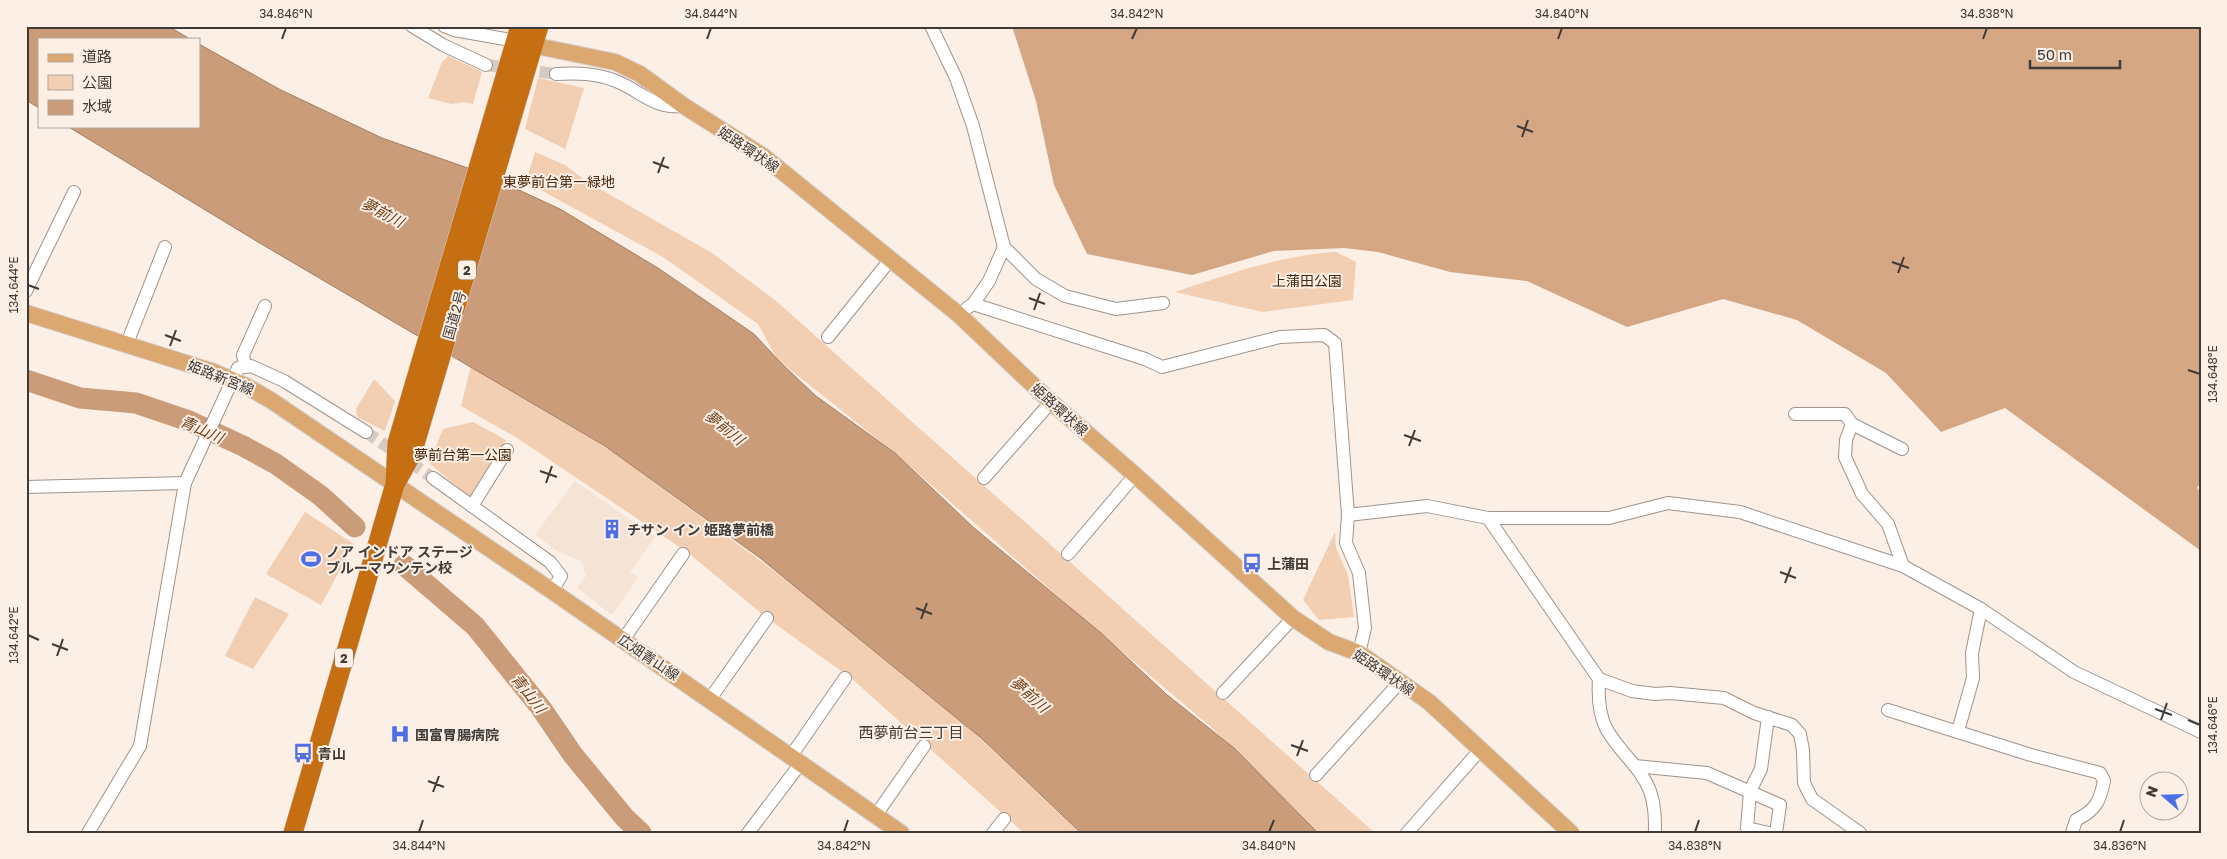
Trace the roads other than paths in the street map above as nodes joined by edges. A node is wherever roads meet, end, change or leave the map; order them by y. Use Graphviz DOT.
graph roads {
  1 [pos="412,26"];
  2 [pos="444,26"];
  3 [pos="539,26"];
  4 [pos="931,26"];
  5 [pos="523,38"];
  6 [pos="486,65"];
  7 [pos="556,74"];
  8 [pos="684,106"];
  9 [pos="497,137"];
  10 [pos="74,192"];
  11 [pos="165,247"];
  12 [pos="1004,247"];
  13 [pos="890,260"];
  14 [pos="26,291"];
  15 [pos="1163,303"];
  16 [pos="973,304"];
  17 [pos="265,306"];
  18 [pos="26,313"];
  19 [pos="958,314"];
  20 [pos="828,337"];
  21 [pos="126,346"];
  22 [pos="245,366"];
  23 [pos="232,380"];
  24 [pos="1051,402"];
  25 [pos="1795,414"];
  26 [pos="1852,424"];
  27 [pos="366,432"];
  28 [pos="1902,449"];
  29 [pos="507,450"];
  30 [pos="1135,475"];
  31 [pos="433,478"];
  32 [pos="984,478"];
  33 [pos="185,483"];
  34 [pos="395,484"];
  35 [pos="26,488"];
  36 [pos="472,506"];
  37 [pos="1348,515"];
  38 [pos="1488,518"];
  39 [pos="683,554"];
  40 [pos="1068,554"];
  41 [pos="1904,566"];
  42 [pos="552,591"];
  43 [pos="1981,609"];
  44 [pos="766,618"];
  45 [pos="1293,618"];
  46 [pos="624,640"];
  47 [pos="1359,653"];
  48 [pos="845,678"];
  49 [pos="1599,679"];
  50 [pos="1399,683"];
  51 [pos="1224,693"];
  52 [pos="710,699"];
  53 [pos="1888,710"];
  54 [pos="1768,718"];
  55 [pos="1958,731"];
  56 [pos="2201,732"];
  57 [pos="924,746"];
  58 [pos="1480,750"];
  59 [pos="796,759"];
  60 [pos="1635,766"];
  61 [pos="1316,775"];
  62 [pos="1750,791"];
  63 [pos="876,815"];
  64 [pos="1004,819"];
  65 [pos="88,833"];
  66 [pos="293,833"];
  67 [pos="748,833"];
  68 [pos="901,833"];
  69 [pos="993,833"];
  70 [pos="1407,833"];
  71 [pos="1571,833"];
  72 [pos="1655,833"];
  73 [pos="1769,833"];
  74 [pos="1776,833"];
  75 [pos="1860,833"];
  76 [pos="2072,833"];
  1 -- 6 [label="street"];
  2 -- 5 [label="street"];
  3 -- 5 [label="highway, 国道2号 / 2"];
  4 -- 12 [label="street"];
  5 -- 8 [label="main road, 姫路環状線"];
  5 -- 9 [label="highway, 国道2号 / 2"];
  7 -- 8 [label="street"];
  8 -- 13 [label="main road, 姫路環状線"];
  9 -- 34 [label="highway, 国道2号 / 2"];
  9 -- 34 [label="highway, 国道2号 / 2"];
  10 -- 14 [label="street"];
  11 -- 21 [label="street"];
  12 -- 15 [label="street"];
  12 -- 16 [label="street"];
  13 -- 19 [label="main road, 姫路環状線"];
  13 -- 20 [label="street"];
  16 -- 19 [label="street"];
  16 -- 37 [label="street"];
  17 -- 22 [label="street"];
  18 -- 21 [label="main road, 姫路新宮線"];
  19 -- 24 [label="main road, 姫路環状線"];
  21 -- 23 [label="main road, 姫路新宮線"];
  22 -- 23 [label="street"];
  22 -- 27 [label="street"];
  23 -- 33 [label="street"];
  23 -- 34 [label="main road, 姫路新宮線"];
  24 -- 30 [label="main road, 姫路環状線"];
  24 -- 32 [label="street"];
  25 -- 26 [label="street"];
  26 -- 28 [label="street"];
  26 -- 41 [label="street"];
  29 -- 36 [label="street"];
  30 -- 40 [label="street"];
  30 -- 45 [label="main road, 姫路環状線"];
  31 -- 36 [label="street"];
  33 -- 35 [label="street"];
  33 -- 65 [label="street"];
  34 -- 42 [label="main road, 広畑青山線"];
  34 -- 66 [label="highway, 国道2号 / 2"];
  36 -- 42 [label="street"];
  37 -- 38 [label="street"];
  37 -- 47 [label="street"];
  38 -- 41 [label="street"];
  38 -- 49 [label="street"];
  39 -- 46 [label="street"];
  41 -- 43 [label="street"];
  42 -- 46 [label="main road, 広畑青山線"];
  43 -- 55 [label="street"];
  43 -- 56 [label="street"];
  44 -- 52 [label="street"];
  45 -- 47 [label="main road, 姫路環状線"];
  45 -- 51 [label="street"];
  46 -- 52 [label="main road, 広畑青山線"];
  47 -- 50 [label="main road, 姫路環状線"];
  48 -- 59 [label="street"];
  49 -- 54 [label="street"];
  49 -- 60 [label="street"];
  50 -- 58 [label="main road, 姫路環状線"];
  50 -- 61 [label="street"];
  52 -- 59 [label="main road, 広畑青山線"];
  53 -- 55 [label="street"];
  54 -- 62 [label="street"];
  54 -- 75 [label="street"];
  55 -- 76 [label="street"];
  57 -- 63 [label="street"];
  58 -- 70 [label="street"];
  58 -- 71 [label="main road, 姫路環状線"];
  59 -- 63 [label="main road, 広畑青山線"];
  59 -- 67 [label="street"];
  60 -- 62 [label="street"];
  60 -- 72 [label="street"];
  62 -- 73 [label="street"];
  62 -- 74 [label="street"];
  63 -- 68 [label="main road, 広畑青山線"];
  64 -- 69 [label="street"];
}
